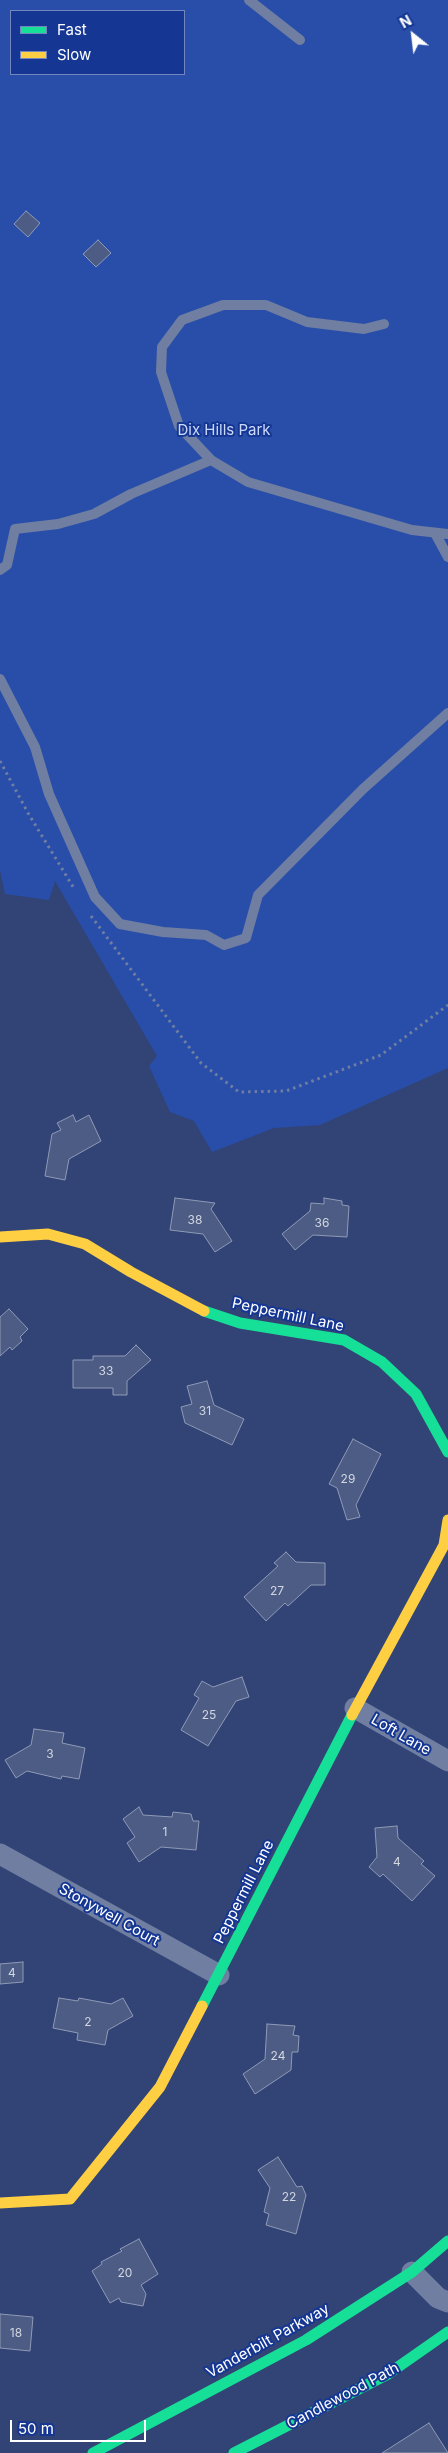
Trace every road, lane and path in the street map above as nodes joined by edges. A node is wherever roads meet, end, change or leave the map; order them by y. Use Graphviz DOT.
graph roads {
  1 [pos="250,0"];
  2 [pos="300,40"];
  3 [pos="384,324"];
  4 [pos="211,460"];
  5 [pos="435,532"];
  6 [pos="448,534"];
  7 [pos="448,557"];
  8 [pos="0,570"];
  9 [pos="0,679"];
  10 [pos="448,713"];
  11 [pos="0,761"];
  12 [pos="78,895"];
  13 [pos="88,912"];
  14 [pos="448,1005"];
  15 [pos="0,1237"];
  16 [pos="448,1452"];
  17 [pos="448,1520"];
  18 [pos="355,1708"];
  19 [pos="448,1761"];
  20 [pos="0,1854"];
  21 [pos="219,1975"];
  22 [pos="0,2203"];
  23 [pos="448,2241"];
  24 [pos="412,2272"];
  25 [pos="448,2302"];
  26 [pos="448,2332"];
  27 [pos="93,2453"];
  28 [pos="234,2453"];
  1 -- 2 [label="lane"];
  3 -- 4 [label="lane"];
  4 -- 5 [label="lane"];
  4 -- 8 [label="lane"];
  5 -- 6 [label="lane"];
  5 -- 7 [label="lane"];
  9 -- 10 [label="lane"];
  11 -- 12 [label="path"];
  13 -- 14 [label="path"];
  15 -- 16 [label="street, Peppermill Lane"];
  17 -- 18 [label="street, Peppermill Lane"];
  18 -- 19 [label="street, Loft Lane"];
  18 -- 21 [label="street, Peppermill Lane"];
  20 -- 21 [label="street, Stonywell Court"];
  21 -- 22 [label="street, Peppermill Lane"];
  23 -- 24 [label="street, Vanderbilt Parkway"];
  24 -- 25 [label="street"];
  24 -- 27 [label="street, Vanderbilt Parkway"];
  26 -- 28 [label="street, Candlewood Path"];
}
